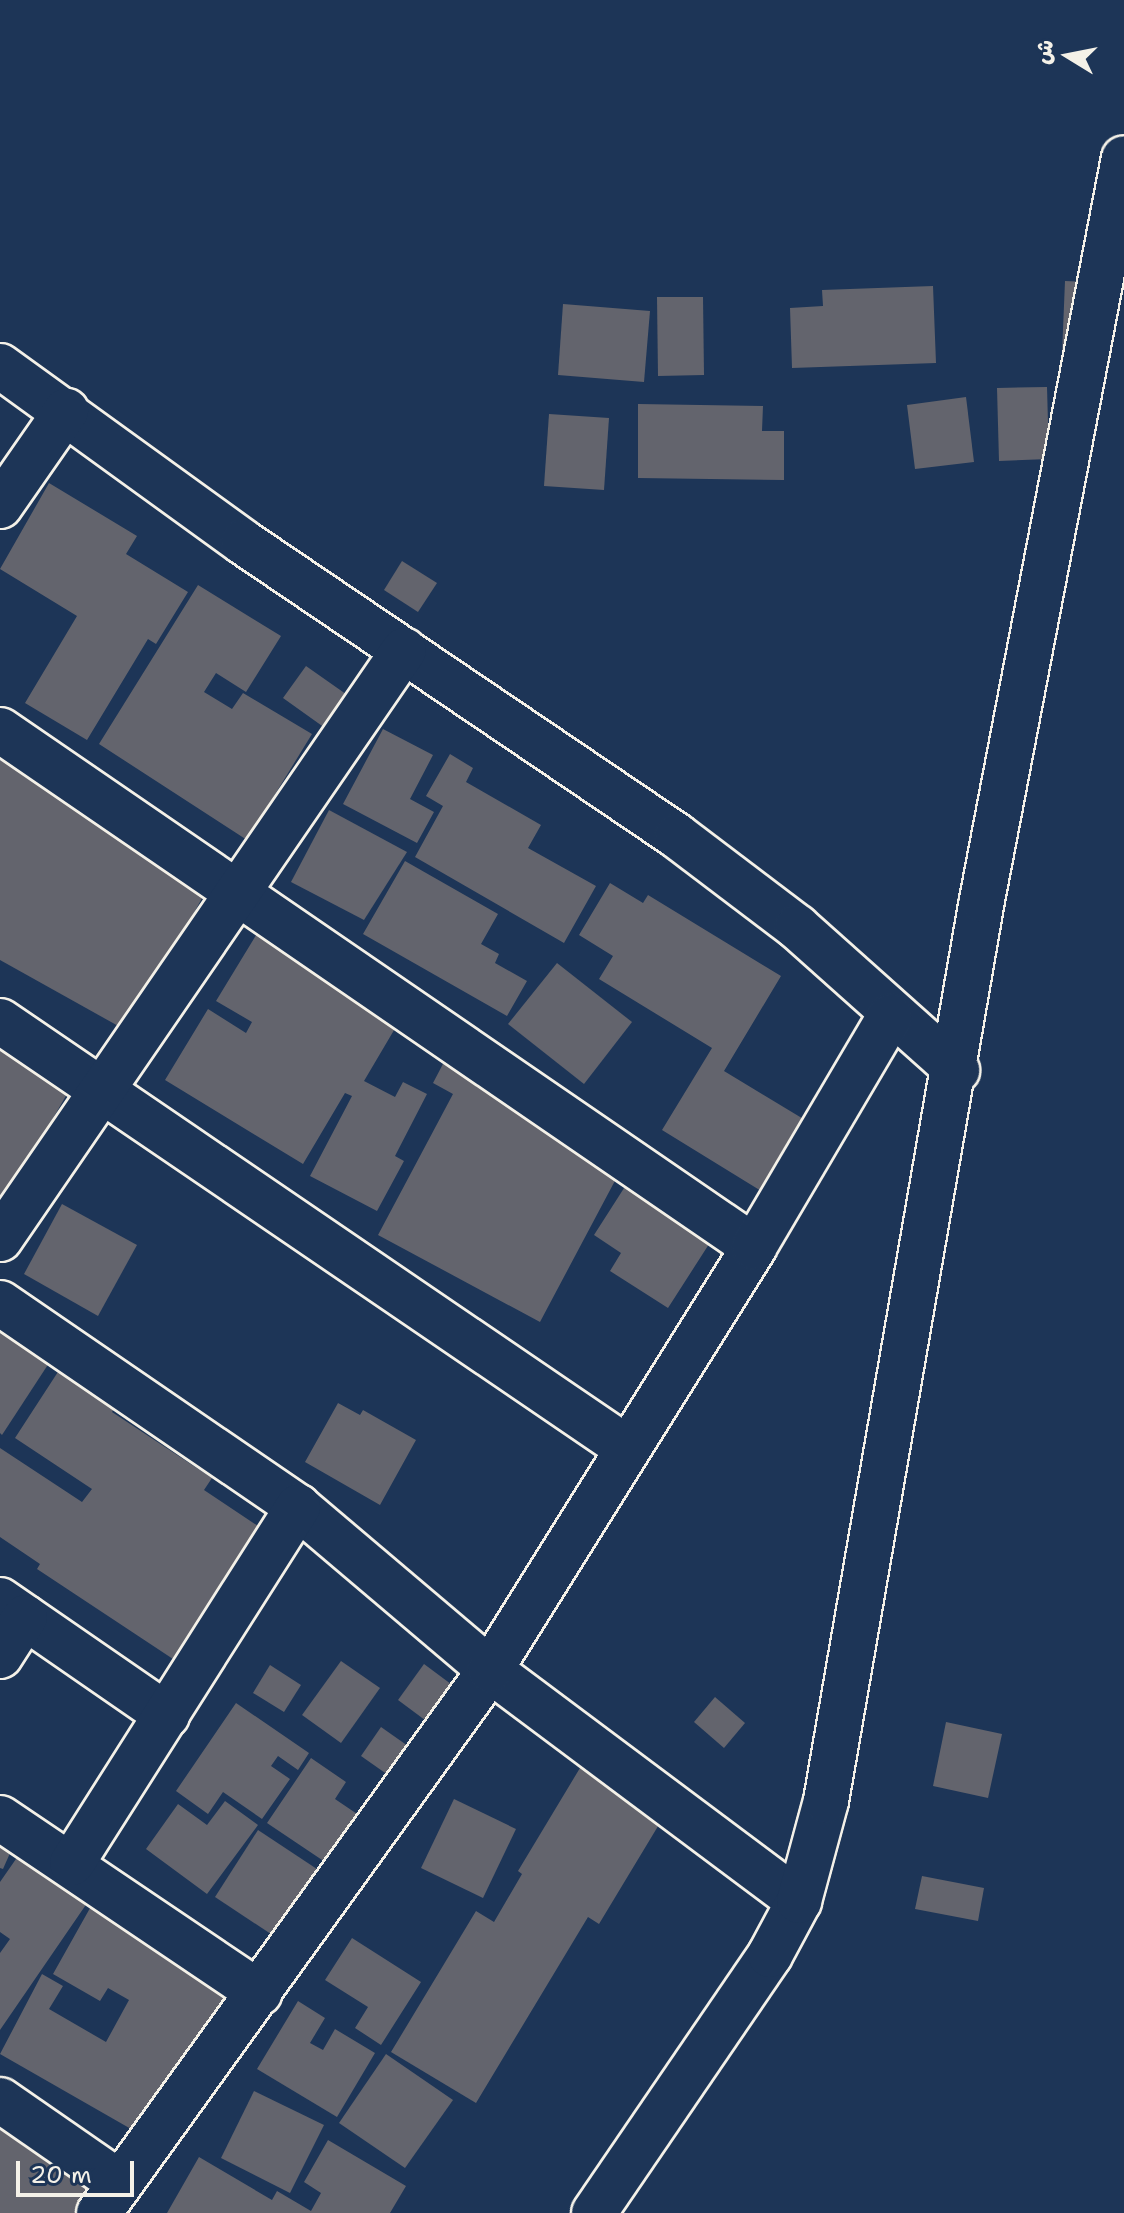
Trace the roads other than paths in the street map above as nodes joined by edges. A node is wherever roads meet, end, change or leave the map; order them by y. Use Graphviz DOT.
graph roads {
  1 [pos="1124,158"];
  2 [pos="0,366"];
  3 [pos="66,411"];
  4 [pos="0,506"];
  5 [pos="404,650"];
  6 [pos="0,730"];
  7 [pos="236,892"];
  8 [pos="890,1016"];
  9 [pos="0,1021"];
  10 [pos="957,1070"];
  11 [pos="104,1090"];
  12 [pos="0,1239"];
  13 [pos="754,1247"];
  14 [pos="0,1303"];
  15 [pos="627,1448"];
  16 [pos="298,1507"];
  17 [pos="13,1608"];
  18 [pos="0,1656"];
  19 [pos="490,1670"];
  20 [pos="167,1715"];
  21 [pos="0,1818"];
  22 [pos="72,1863"];
  23 [pos="799,1901"];
  24 [pos="259,1993"];
  25 [pos="0,2100"];
  26 [pos="110,2198"];
  27 [pos="594,2213"];
  1 -- 10 [label="street"];
  2 -- 3 [label="street"];
  3 -- 4 [label="street"];
  3 -- 5 [label="street"];
  5 -- 7 [label="street"];
  5 -- 8 [label="street"];
  6 -- 7 [label="street"];
  7 -- 11 [label="street"];
  7 -- 13 [label="street"];
  8 -- 10 [label="street"];
  8 -- 13 [label="street"];
  9 -- 11 [label="street"];
  10 -- 23 [label="street"];
  11 -- 12 [label="street"];
  11 -- 15 [label="street"];
  13 -- 15 [label="street"];
  14 -- 16 [label="street"];
  15 -- 19 [label="street"];
  16 -- 19 [label="street"];
  16 -- 20 [label="street"];
  17 -- 18 [label="street"];
  17 -- 20 [label="street"];
  19 -- 23 [label="street"];
  19 -- 24 [label="street"];
  20 -- 22 [label="street"];
  21 -- 22 [label="street"];
  22 -- 24 [label="street"];
  23 -- 27 [label="street"];
  24 -- 26 [label="street"];
  25 -- 26 [label="street"];
}
